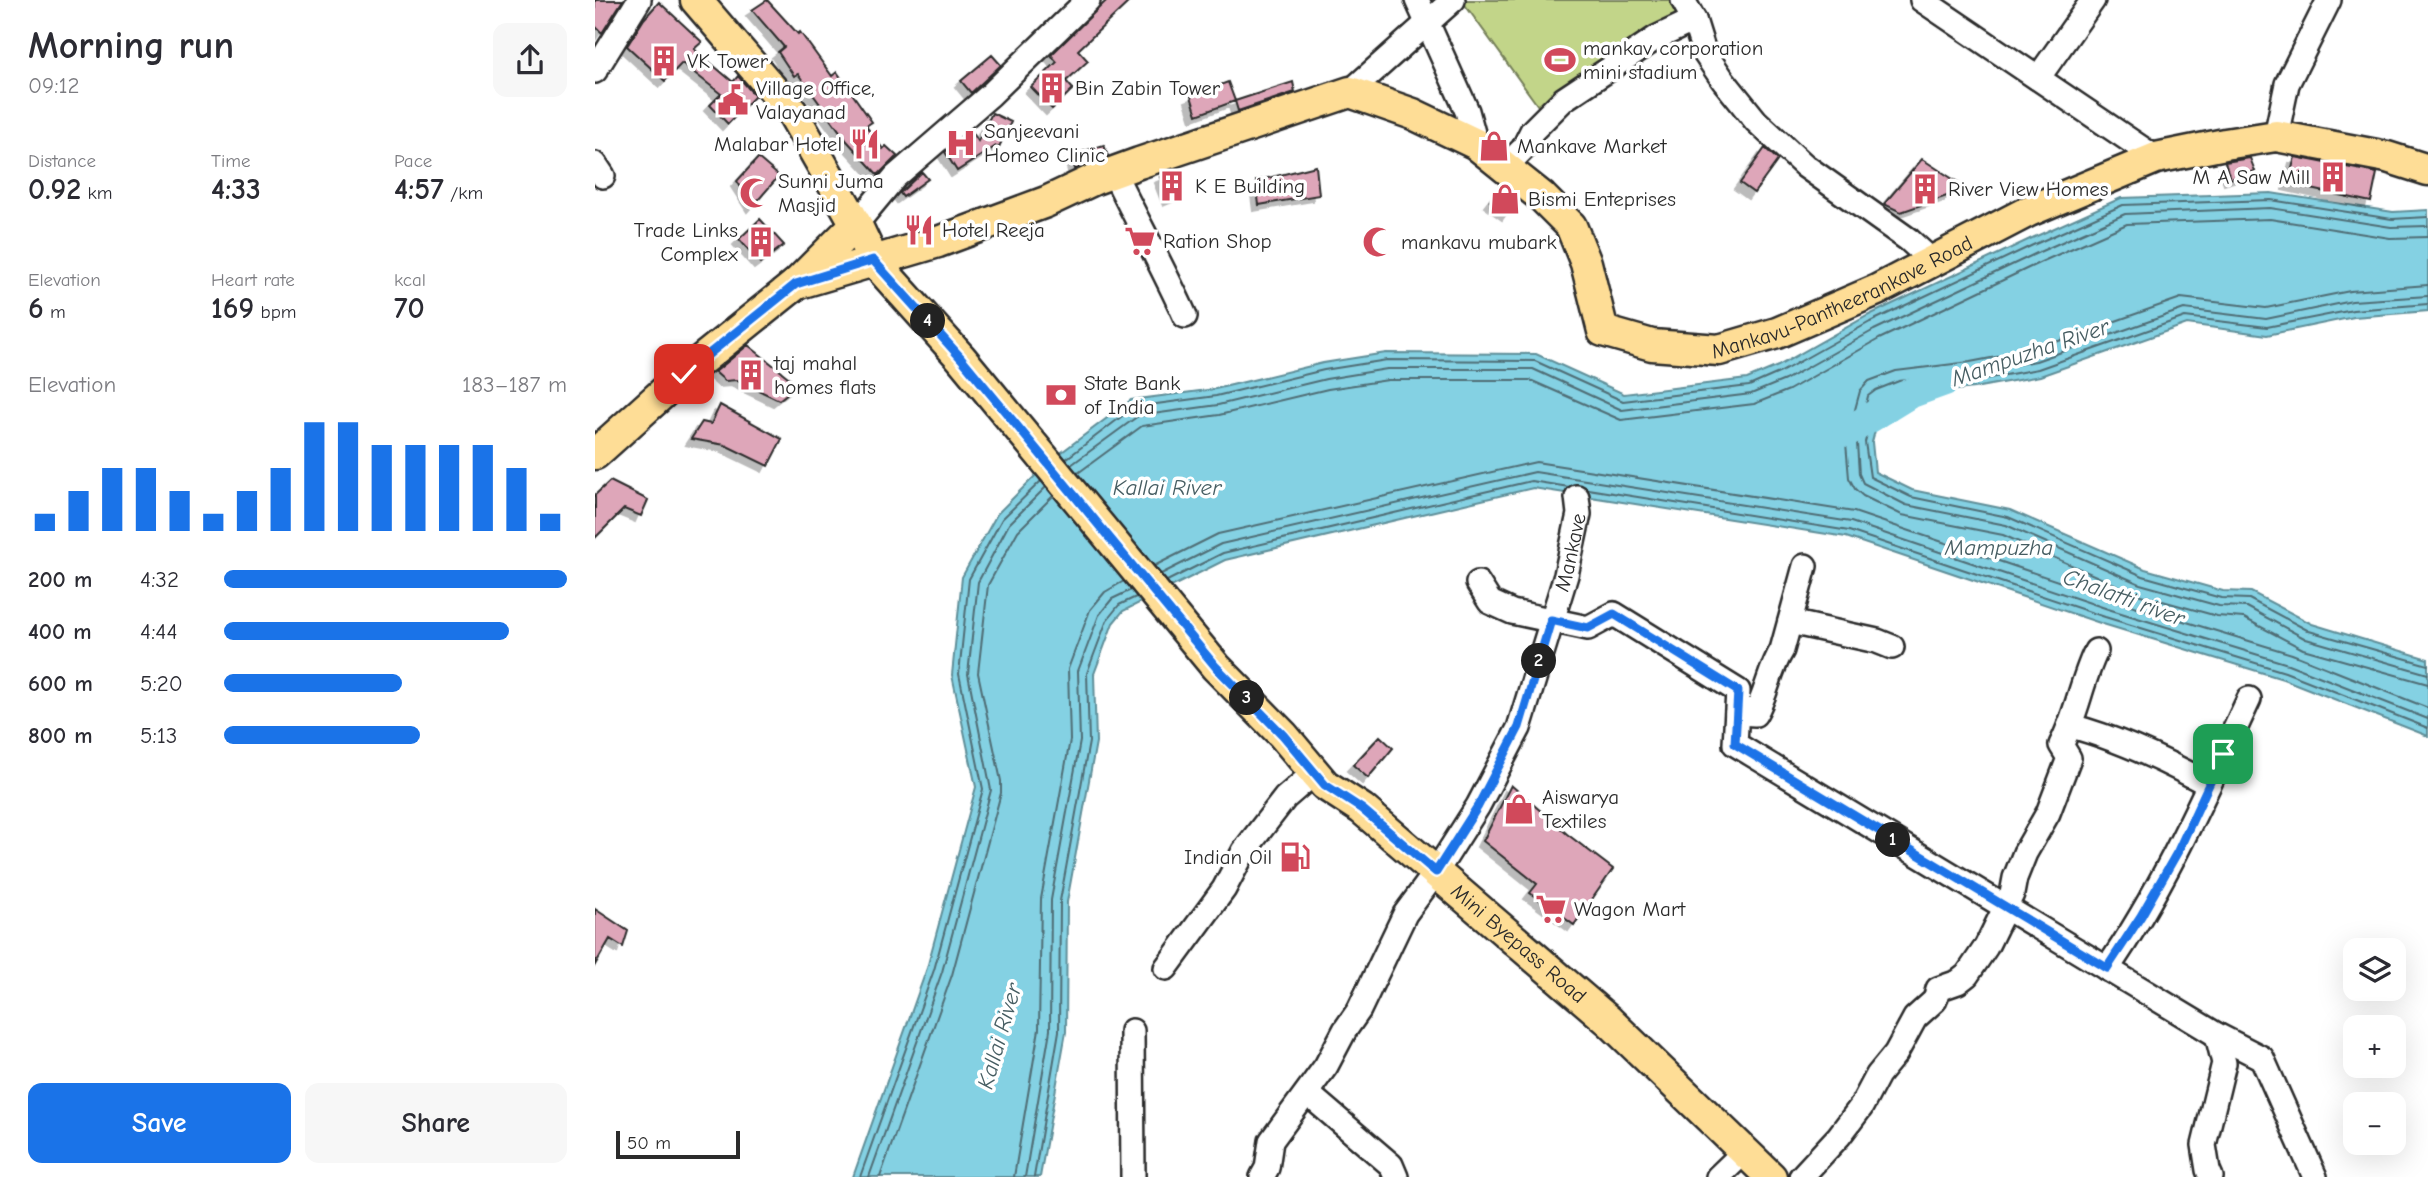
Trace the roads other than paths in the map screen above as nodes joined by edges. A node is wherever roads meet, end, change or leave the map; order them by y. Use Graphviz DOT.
graph roads {
  1 [pos="639,0"];
  2 [pos="696,0"];
  3 [pos="1088,0"];
  4 [pos="1416,0"];
  5 [pos="1453,0"];
  6 [pos="1921,0"];
  7 [pos="2094,0"];
  8 [pos="2329,0"];
  9 [pos="1688,10"];
  10 [pos="1427,26"];
  11 [pos="595,71"];
  12 [pos="2038,78"];
  13 [pos="1350,92"];
  14 [pos="2276,136"];
  15 [pos="1476,144"];
  16 [pos="2156,158"];
  17 [pos="1505,167"];
  18 [pos="2428,170"];
  19 [pos="1114,173"];
  20 [pos="856,224"];
  21 [pos="873,260"];
  22 [pos="1932,261"];
  23 [pos="796,284"];
  24 [pos="1185,316"];
  25 [pos="595,454"];
  26 [pos="1577,497"];
  27 [pos="1805,566"];
  28 [pos="1478,583"];
  29 [pos="1551,620"];
  30 [pos="1790,622"];
  31 [pos="1892,647"];
  32 [pos="2096,651"];
  33 [pos="2249,699"];
  34 [pos="1737,713"];
  35 [pos="2071,726"];
  36 [pos="1315,772"];
  37 [pos="2208,784"];
  38 [pos="1436,872"];
  39 [pos="2005,908"];
  40 [pos="1166,968"];
  41 [pos="2107,968"];
  42 [pos="1132,1031"];
  43 [pos="2217,1035"];
  44 [pos="1307,1093"];
  45 [pos="1745,1151"];
  46 [pos="1133,1177"];
  47 [pos="1262,1177"];
  48 [pos="1396,1177"];
  49 [pos="1718,1177"];
  50 [pos="1771,1177"];
  51 [pos="1801,1177"];
  52 [pos="2211,1177"];
  53 [pos="2315,1177"];
  1 -- 11 [label="street"];
  2 -- 20 [label="main road"];
  3 -- 20 [label="street"];
  4 -- 10 [label="street"];
  5 -- 10 [label="street"];
  6 -- 12 [label="street"];
  7 -- 12 [label="street"];
  8 -- 14 [label="street"];
  9 -- 17 [label="street"];
  9 -- 22 [label="street"];
  10 -- 13 [label="street"];
  10 -- 15 [label="street"];
  12 -- 16 [label="street"];
  13 -- 15 [label="main road, Mankavu-Pantheerankave Road"];
  13 -- 19 [label="main road"];
  14 -- 16 [label="main road, Mankavu-Pantheerankave Road"];
  14 -- 18 [label="main road, Mankavu-Pantheerankave Road"];
  15 -- 17 [label="main road, Mankavu-Pantheerankave Road"];
  16 -- 22 [label="main road, Mankavu-Pantheerankave Road"];
  17 -- 22 [label="main road, Mankavu-Pantheerankave Road"];
  19 -- 21 [label="main road"];
  19 -- 24 [label="street"];
  20 -- 21 [label="main road"];
  20 -- 23 [label="main road"];
  21 -- 23 [label="main road"];
  21 -- 36 [label="main road, Mini Byepass Road"];
  23 -- 25 [label="main road"];
  26 -- 29 [label="street, Mankave"];
  27 -- 30 [label="street"];
  28 -- 29 [label="street"];
  29 -- 34 [label="street"];
  29 -- 38 [label="street, Mankave"];
  30 -- 31 [label="street"];
  30 -- 34 [label="street"];
  32 -- 35 [label="street"];
  33 -- 37 [label="street"];
  34 -- 39 [label="street"];
  35 -- 37 [label="street"];
  35 -- 39 [label="street"];
  36 -- 38 [label="main road, Mini Byepass Road"];
  36 -- 40 [label="street"];
  37 -- 41 [label="street"];
  38 -- 44 [label="street, Mankave"];
  38 -- 45 [label="main road, Mini Byepass Road"];
  39 -- 41 [label="street"];
  39 -- 51 [label="street"];
  41 -- 43 [label="street"];
  42 -- 46 [label="street"];
  43 -- 52 [label="street"];
  43 -- 53 [label="street"];
  44 -- 47 [label="street, Mankave"];
  44 -- 48 [label="street"];
  45 -- 49 [label="street"];
  45 -- 50 [label="main road, Mini Byepass Road"];
}
